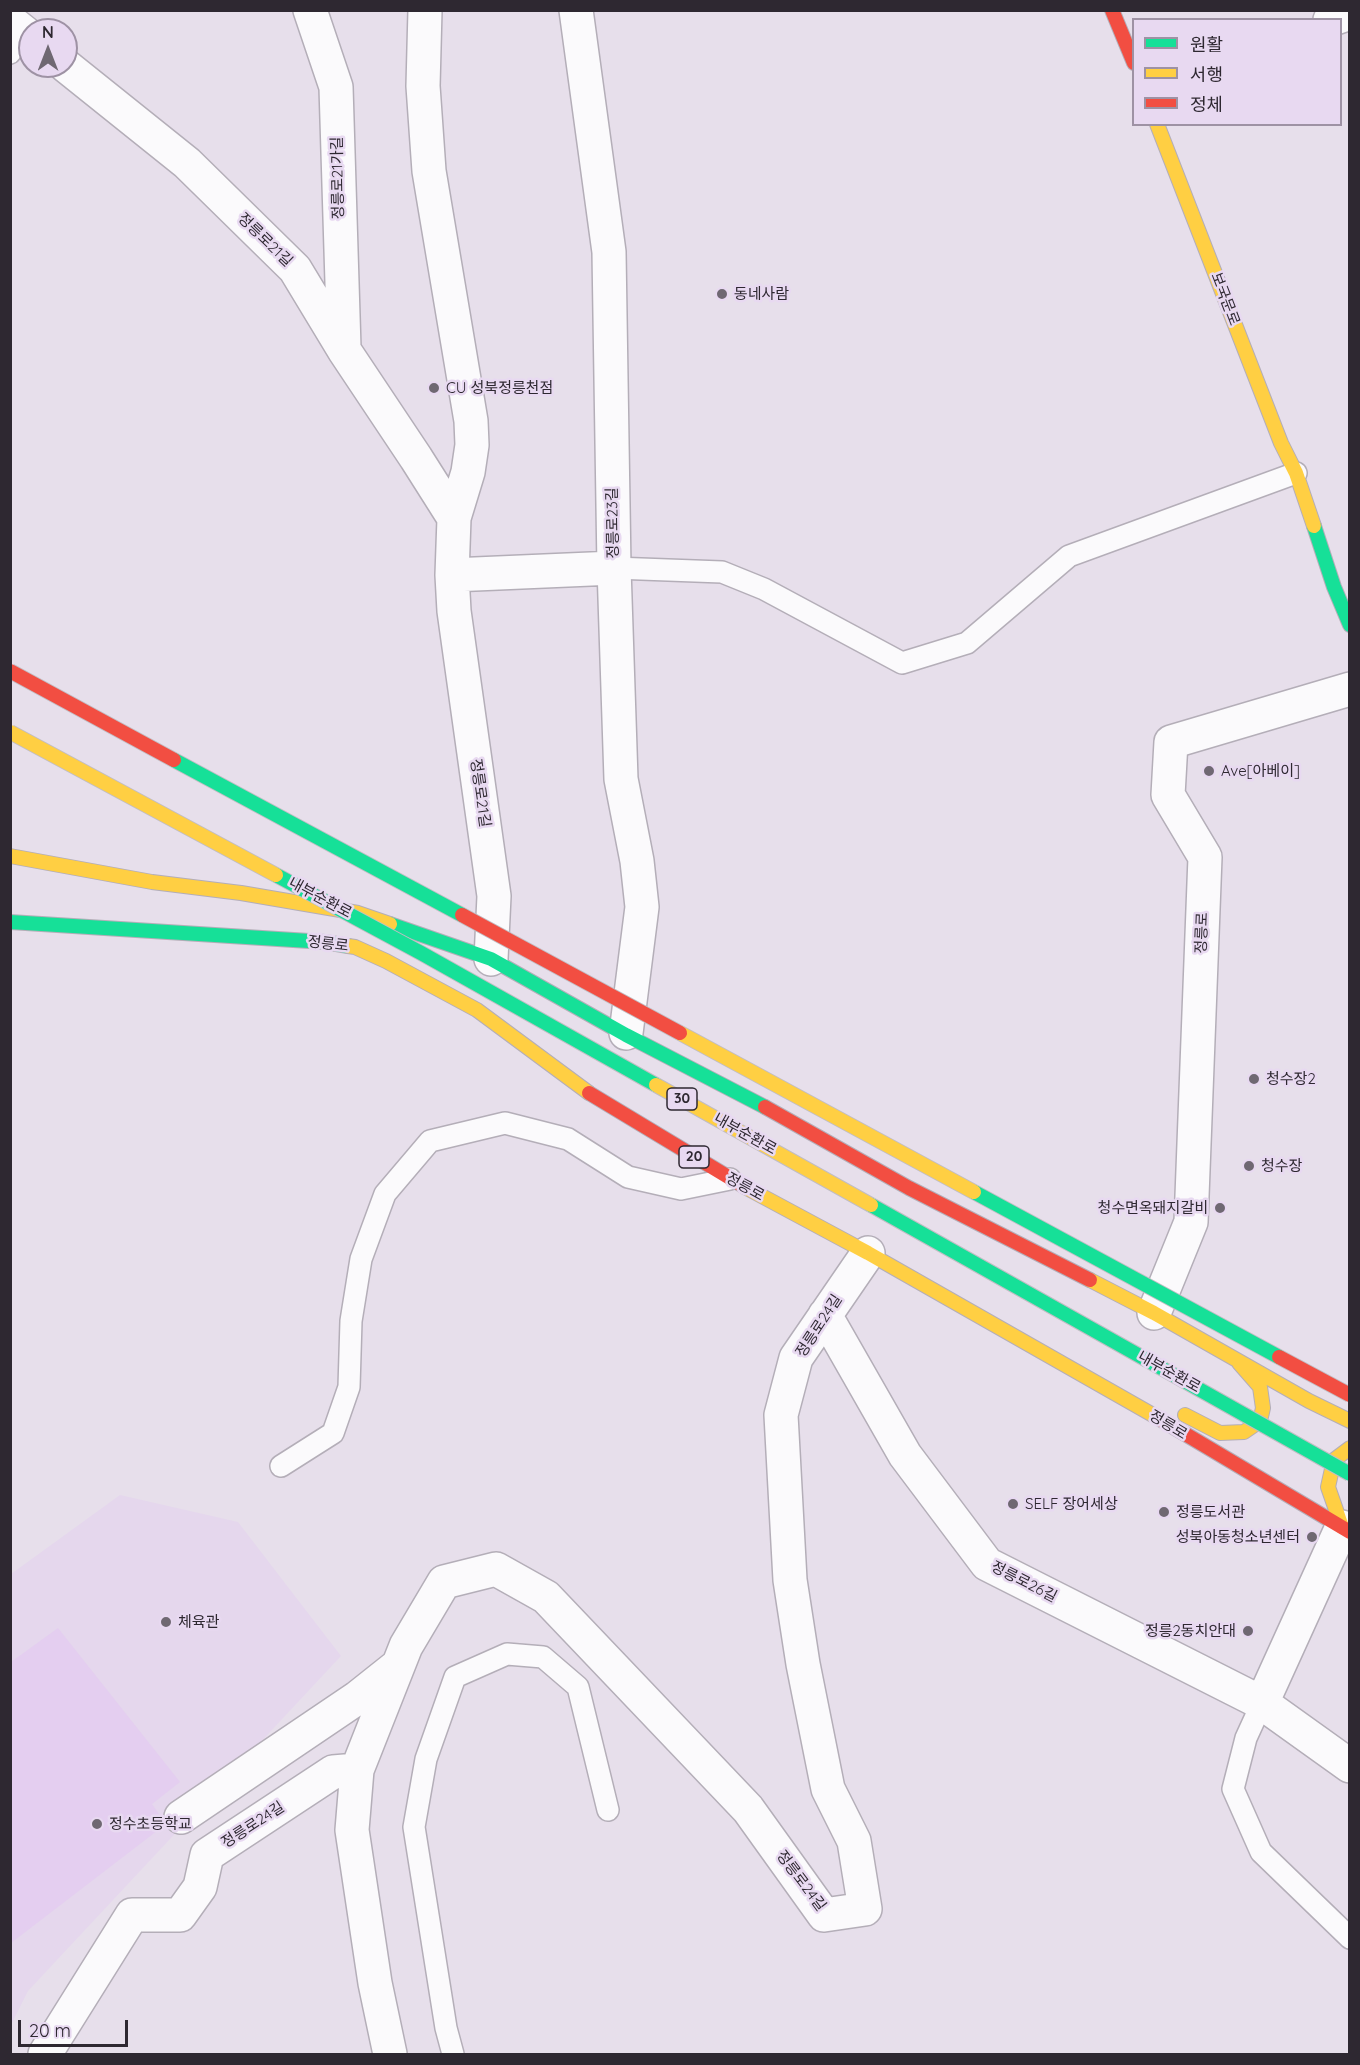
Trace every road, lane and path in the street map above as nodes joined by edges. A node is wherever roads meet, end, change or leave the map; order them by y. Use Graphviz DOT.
graph roads {
  1 [pos="309,10"];
  2 [pos="425,10"];
  3 [pos="576,10"];
  4 [pos="1112,10"];
  5 [pos="1350,13"];
  6 [pos="1336,18"];
  7 [pos="1132,58"];
  8 [pos="78,76"];
  9 [pos="1157,126"];
  10 [pos="344,350"];
  11 [pos="1296,473"];
  12 [pos="454,518"];
  13 [pos="614,568"];
  14 [pos="452,575"];
  15 [pos="1350,625"];
  16 [pos="10,671"];
  17 [pos="1350,689"];
  18 [pos="10,732"];
  19 [pos="10,856"];
  20 [pos="10,922"];
  21 [pos="491,959"];
  22 [pos="477,1010"];
  23 [pos="626,1035"];
  24 [pos="571,1063"];
  25 [pos="730,1179"];
  26 [pos="868,1253"];
  27 [pos="1154,1313"];
  28 [pos="825,1314"];
  29 [pos="1236,1359"];
  30 [pos="1350,1395"];
  31 [pos="1350,1404"];
  32 [pos="1175,1409"];
  33 [pos="1345,1419"];
  34 [pos="1350,1448"];
  35 [pos="281,1466"];
  36 [pos="1350,1474"];
  37 [pos="1346,1529"];
  38 [pos="398,1665"];
  39 [pos="1262,1703"];
  40 [pos="1350,1766"];
  41 [pos="357,1770"];
  42 [pos="608,1810"];
  43 [pos="181,1817"];
  44 [pos="1350,1938"];
  45 [pos="45,2055"];
  46 [pos="390,2055"];
  47 [pos="453,2055"];
  1 -- 10 [label="street, 정릉로21가길"];
  2 -- 12 [label="street, 정릉로21길"];
  3 -- 13 [label="street, 정릉로23길"];
  4 -- 7 [label="main road"];
  5 -- 6 [label="street"];
  8 -- 10 [label="street, 정릉로21길"];
  9 -- 11 [label="main road, 보국문로"];
  10 -- 12 [label="street, 정릉로21길"];
  11 -- 13 [label="lane"];
  11 -- 15 [label="main road, 보국문로"];
  12 -- 14 [label="street, 정릉로21길"];
  13 -- 14 [label="street"];
  13 -- 23 [label="street, 정릉로23길"];
  14 -- 21 [label="street, 정릉로21길"];
  16 -- 30 [label="main road, bridge"];
  17 -- 27 [label="street, 정릉로"];
  18 -- 36 [label="main road, 내부순환로 / 30, bridge"];
  19 -- 21 [label="main road"];
  20 -- 22 [label="main road, 정릉로 / 20"];
  21 -- 22 [label="street, 정릉로21길"];
  21 -- 23 [label="main road"];
  22 -- 24 [label="main road"];
  22 -- 25 [label="main road, 정릉로 / 20"];
  23 -- 27 [label="main road"];
  25 -- 26 [label="main road, 정릉로 / 20"];
  25 -- 35 [label="lane"];
  26 -- 28 [label="street, 정릉로24길"];
  26 -- 37 [label="main road, 정릉로 / 20"];
  27 -- 29 [label="main road"];
  28 -- 38 [label="street, 정릉로24길"];
  28 -- 39 [label="street, 정릉로26길"];
  29 -- 32 [label="main road"];
  29 -- 33 [label="main road"];
  31 -- 33 [label="main road"];
  34 -- 37 [label="main road"];
  37 -- 39 [label="street"];
  38 -- 41 [label="street, 정릉로24길"];
  38 -- 43 [label="street"];
  39 -- 40 [label="street, 정릉로26길"];
  39 -- 44 [label="lane"];
  41 -- 45 [label="street, 정릉로24길"];
  41 -- 46 [label="street, 정릉로24길"];
  42 -- 47 [label="lane"];
}
